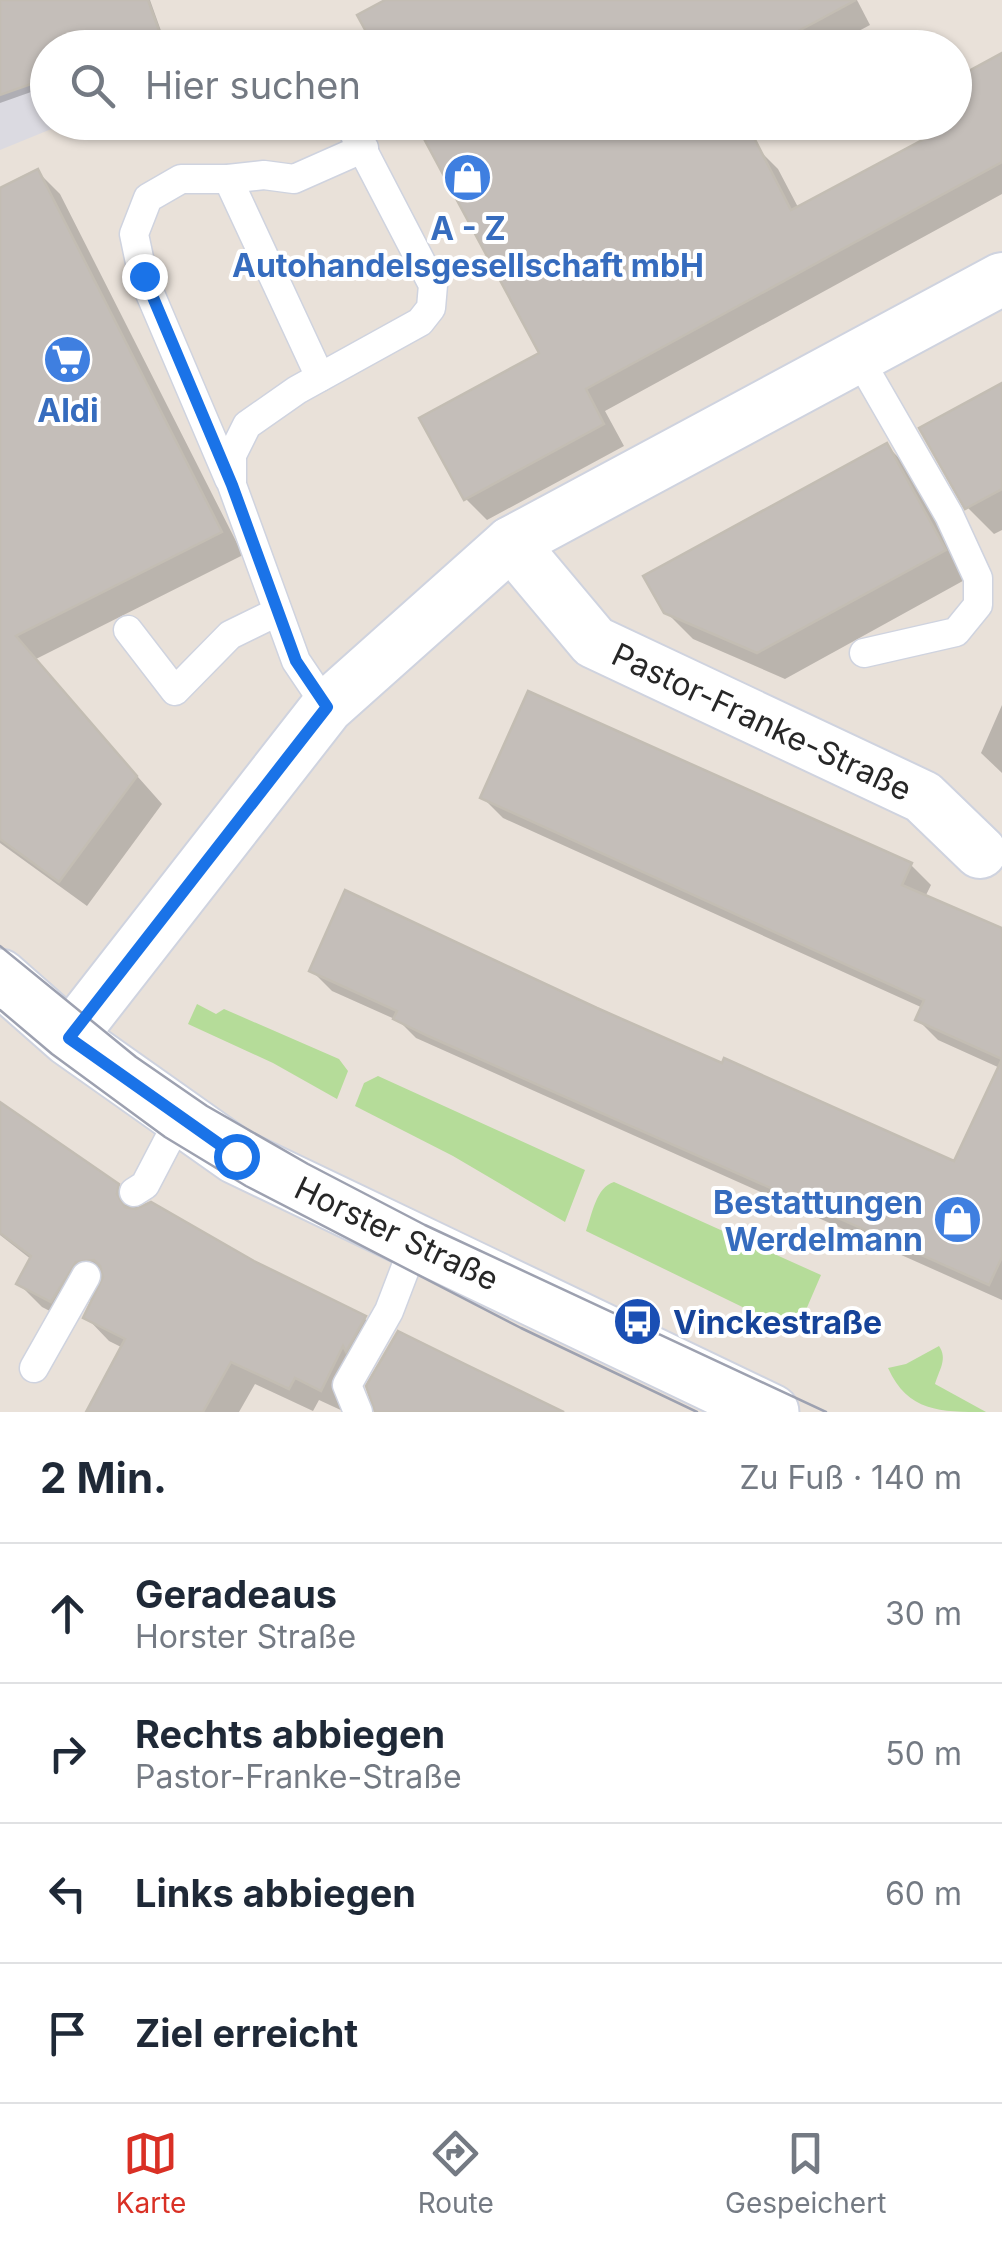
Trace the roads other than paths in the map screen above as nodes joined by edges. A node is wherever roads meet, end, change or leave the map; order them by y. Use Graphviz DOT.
graph roads {
  1 [pos="228,179"];
  2 [pos="1002,279"];
  3 [pos="858,357"];
  4 [pos="320,377"];
  5 [pos="232,485"];
  6 [pos="510,543"];
  7 [pos="278,612"];
  8 [pos="128,630"];
  9 [pos="864,653"];
  10 [pos="327,707"];
  11 [pos="991,847"];
  12 [pos="0,977"];
  13 [pos="69,1038"];
  14 [pos="180,1116"];
  15 [pos="134,1192"];
  16 [pos="416,1243"];
  17 [pos="86,1276"];
  18 [pos="34,1368"];
  19 [pos="358,1412"];
  20 [pos="771,1412"];
  1 -- 4 [label="lane"];
  1 -- 4 [label="lane"];
  1 -- 5 [label="lane"];
  2 -- 3 [label="street"];
  3 -- 6 [label="street"];
  3 -- 9 [label="lane"];
  4 -- 5 [label="lane"];
  5 -- 7 [label="lane"];
  6 -- 10 [label="street"];
  6 -- 11 [label="street, Pastor-Franke-Straße"];
  7 -- 8 [label="lane"];
  7 -- 10 [label="lane"];
  10 -- 13 [label="street"];
  12 -- 13 [label="street, Horster Straße"];
  13 -- 14 [label="street, Horster Straße"];
  14 -- 15 [label="lane"];
  14 -- 16 [label="street, Horster Straße"];
  16 -- 19 [label="lane"];
  16 -- 20 [label="street, Horster Straße"];
  17 -- 18 [label="lane"];
}
